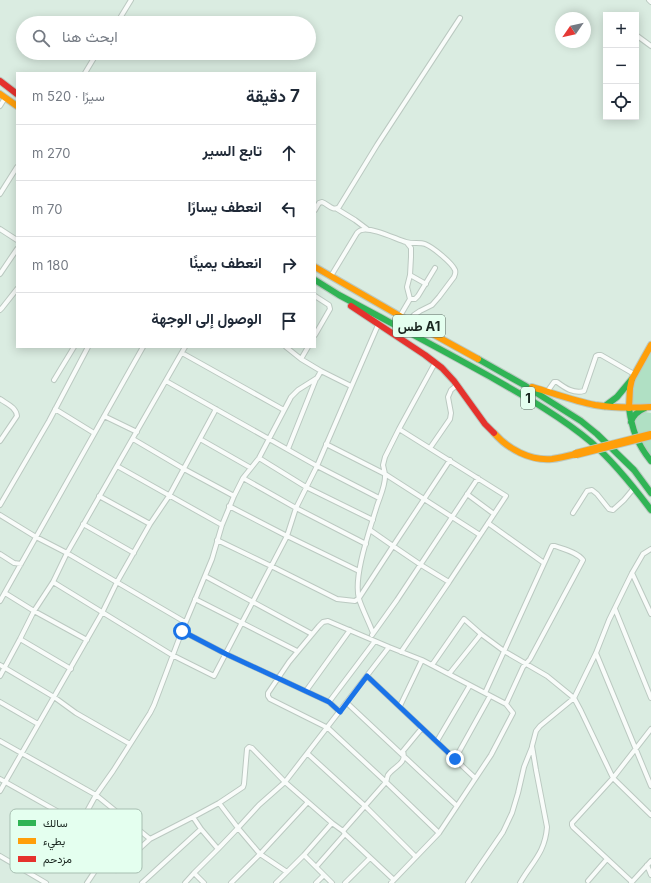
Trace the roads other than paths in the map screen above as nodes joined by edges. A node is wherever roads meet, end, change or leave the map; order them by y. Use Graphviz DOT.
graph roads {
  1 [pos="131,0"];
  2 [pos="121,16"];
  3 [pos="460,18"];
  4 [pos="639,37"];
  5 [pos="651,46"];
  6 [pos="92,60"];
  7 [pos="85,72"];
  8 [pos="0,81"];
  9 [pos="16,93"];
  10 [pos="3,96"];
  11 [pos="16,105"];
  12 [pos="0,106"];
  13 [pos="16,169"];
  14 [pos="0,194"];
  15 [pos="316,208"];
  16 [pos="337,209"];
  17 [pos="0,228"];
  18 [pos="367,229"];
  19 [pos="16,239"];
  20 [pos="408,242"];
  21 [pos="16,251"];
  22 [pos="316,268"];
  23 [pos="435,268"];
  24 [pos="0,274"];
  25 [pos="410,275"];
  26 [pos="331,276"];
  27 [pos="316,281"];
  28 [pos="426,284"];
  29 [pos="16,290"];
  30 [pos="316,297"];
  31 [pos="410,299"];
  32 [pos="0,310"];
  33 [pos="400,316"];
  34 [pos="409,320"];
  35 [pos="380,321"];
  36 [pos="316,333"];
  37 [pos="651,345"];
  38 [pos="73,348"];
  39 [pos="87,348"];
  40 [pos="142,348"];
  41 [pos="185,348"];
  42 [pos="287,348"];
  43 [pos="307,348"];
  44 [pos="182,353"];
  45 [pos="301,359"];
  46 [pos="435,363"];
  47 [pos="321,371"];
  48 [pos="633,377"];
  49 [pos="317,378"];
  50 [pos="54,380"];
  51 [pos="166,381"];
  52 [pos="457,384"];
  53 [pos="524,385"];
  54 [pos="351,386"];
  55 [pos="547,392"];
  56 [pos="0,399"];
  57 [pos="605,406"];
  58 [pos="629,408"];
  59 [pos="649,408"];
  60 [pos="55,409"];
  61 [pos="216,410"];
  62 [pos="284,410"];
  63 [pos="104,416"];
  64 [pos="631,422"];
  65 [pos="399,428"];
  66 [pos="137,432"];
  67 [pos="94,433"];
  68 [pos="651,435"];
  69 [pos="133,439"];
  70 [pos="268,439"];
  71 [pos="200,440"];
  72 [pos="0,441"];
  73 [pos="326,444"];
  74 [pos="430,448"];
  75 [pos="288,450"];
  76 [pos="259,458"];
  77 [pos="450,460"];
  78 [pos="651,461"];
  79 [pos="117,466"];
  80 [pos="316,466"];
  81 [pos="251,468"];
  82 [pos="184,469"];
  83 [pos="385,474"];
  84 [pos="243,478"];
  85 [pos="478,478"];
  86 [pos="306,487"];
  87 [pos="635,488"];
  88 [pos="651,493"];
  89 [pos="467,494"];
  90 [pos="99,496"];
  91 [pos="169,496"];
  92 [pos="234,496"];
  93 [pos="379,498"];
  94 [pos="424,499"];
  95 [pos="0,505"];
  96 [pos="229,506"];
  97 [pos="296,508"];
  98 [pos="651,510"];
  99 [pos="573,513"];
  100 [pos="494,514"];
  101 [pos="0,515"];
  102 [pos="453,517"];
  103 [pos="373,520"];
  104 [pos="83,524"];
  105 [pos="150,524"];
  106 [pos="488,524"];
  107 [pos="222,525"];
  108 [pos="370,530"];
  109 [pos="480,534"];
  110 [pos="287,536"];
  111 [pos="36,537"];
  112 [pos="218,540"];
  113 [pos="366,544"];
  114 [pos="392,546"];
  115 [pos="651,549"];
  116 [pos="66,553"];
  117 [pos="134,553"];
  118 [pos="0,554"];
  119 [pos="544,563"];
  120 [pos="21,564"];
  121 [pos="421,565"];
  122 [pos="271,566"];
  123 [pos="359,571"];
  124 [pos="632,573"];
  125 [pos="205,576"];
  126 [pos="53,582"];
  127 [pos="117,582"];
  128 [pos="449,582"];
  129 [pos="5,593"];
  130 [pos="359,598"];
  131 [pos="195,599"];
  132 [pos="0,601"];
  133 [pos="253,602"];
  134 [pos="615,609"];
  135 [pos="34,611"];
  136 [pos="102,613"];
  137 [pos="651,614"];
  138 [pos="185,622"];
  139 [pos="242,623"];
  140 [pos="350,630"];
  141 [pos="182,631"];
  142 [pos="312,634"];
  143 [pos="373,634"];
  144 [pos="481,634"];
  145 [pos="369,639"];
  146 [pos="20,640"];
  147 [pos="87,640"];
  148 [pos="375,641"];
  149 [pos="390,648"];
  150 [pos="297,651"];
  151 [pos="504,651"];
  152 [pos="401,652"];
  153 [pos="596,653"];
  154 [pos="226,654"];
  155 [pos="172,655"];
  156 [pos="422,660"];
  157 [pos="526,664"];
  158 [pos="0,665"];
  159 [pos="432,666"];
  160 [pos="5,668"];
  161 [pos="70,669"];
  162 [pos="449,674"];
  163 [pos="0,676"];
  164 [pos="367,676"];
  165 [pos="278,678"];
  166 [pos="470,685"];
  167 [pos="306,691"];
  168 [pos="485,693"];
  169 [pos="490,696"];
  170 [pos="54,697"];
  171 [pos="574,698"];
  172 [pos="651,698"];
  173 [pos="0,702"];
  174 [pos="329,702"];
  175 [pos="347,703"];
  176 [pos="506,704"];
  177 [pos="400,706"];
  178 [pos="340,712"];
  179 [pos="38,724"];
  180 [pos="328,728"];
  181 [pos="422,728"];
  182 [pos="651,729"];
  183 [pos="0,740"];
  184 [pos="437,742"];
  185 [pos="130,744"];
  186 [pos="532,746"];
  187 [pos="636,750"];
  188 [pos="22,753"];
  189 [pos="308,754"];
  190 [pos="404,756"];
  191 [pos="455,759"];
  192 [pos="475,778"];
  193 [pos="613,778"];
  194 [pos="0,779"];
  195 [pos="6,782"];
  196 [pos="285,782"];
  197 [pos="386,782"];
  198 [pos="651,786"];
  199 [pos="0,791"];
  200 [pos="96,795"];
  201 [pos="308,802"];
  202 [pos="219,803"];
  203 [pos="365,806"];
  204 [pos="457,806"];
  205 [pos="54,809"];
  206 [pos="88,809"];
  207 [pos="113,809"];
  208 [pos="651,815"];
  209 [pos="193,817"];
  210 [pos="332,823"];
  211 [pos="238,828"];
  212 [pos="201,829"];
  213 [pos="142,833"];
  214 [pos="344,833"];
  215 [pos="439,833"];
  216 [pos="150,839"];
  217 [pos="142,846"];
  218 [pos="218,848"];
  219 [pos="260,854"];
  220 [pos="304,855"];
  221 [pos="0,856"];
  222 [pos="416,857"];
  223 [pos="370,858"];
  224 [pos="607,859"];
  225 [pos="651,861"];
  226 [pos="10,862"];
  227 [pos="647,865"];
  228 [pos="316,867"];
  229 [pos="287,872"];
  230 [pos="29,873"];
  231 [pos="93,873"];
  232 [pos="194,873"];
  233 [pos="651,874"];
  234 [pos="324,875"];
  235 [pos="588,881"];
  236 [pos="392,882"];
  237 [pos="46,883"];
  238 [pos="87,883"];
  239 [pos="142,883"];
  240 [pos="185,883"];
  241 [pos="204,883"];
  242 [pos="231,883"];
  243 [pos="276,883"];
  244 [pos="316,883"];
  245 [pos="332,883"];
  246 [pos="345,883"];
  247 [pos="468,883"];
  248 [pos="520,883"];
  249 [pos="631,883"];
  1 -- 2 [label="street"];
  3 -- 16 [label="street"];
  4 -- 5 [label="street"];
  6 -- 7 [label="street"];
  8 -- 9 [label="main road"];
  10 -- 11 [label="main road"];
  10 -- 12 [label="street"];
  13 -- 14 [label="street"];
  15 -- 16 [label="street"];
  16 -- 18 [label="street"];
  17 -- 19 [label="street"];
  18 -- 20 [label="street"];
  18 -- 26 [label="street"];
  20 -- 25 [label="street"];
  20 -- 34 [label="street"];
  21 -- 24 [label="street"];
  22 -- 26 [label="main road, طس A1"];
  23 -- 28 [label="street"];
  25 -- 28 [label="street"];
  25 -- 31 [label="street"];
  26 -- 33 [label="main road, طس A1"];
  27 -- 35 [label="main road"];
  28 -- 31 [label="street"];
  29 -- 32 [label="street"];
  30 -- 36 [label="street"];
  31 -- 33 [label="street"];
  33 -- 34 [label="main road, طس A1"];
  34 -- 53 [label="main road, طس A1"];
  35 -- 46 [label="main road"];
  35 -- 54 [label="street"];
  35 -- 87 [label="main road, 1"];
  37 -- 48 [label="main road"];
  38 -- 50 [label="street"];
  39 -- 60 [label="street"];
  40 -- 63 [label="street"];
  41 -- 44 [label="street"];
  42 -- 45 [label="street"];
  43 -- 45 [label="street"];
  44 -- 51 [label="street"];
  44 -- 62 [label="street"];
  45 -- 47 [label="street"];
  46 -- 52 [label="main road"];
  46 -- 65 [label="street"];
  47 -- 49 [label="street"];
  47 -- 54 [label="street"];
  48 -- 55 [label="street"];
  48 -- 57 [label="main road"];
  48 -- 58 [label="main road"];
  49 -- 62 [label="street"];
  49 -- 75 [label="street"];
  51 -- 61 [label="street"];
  51 -- 66 [label="street"];
  52 -- 68 [label="main road, bridge"];
  52 -- 74 [label="street"];
  53 -- 55 [label="main road, طس A1"];
  53 -- 88 [label="main road, 1"];
  54 -- 73 [label="street"];
  55 -- 57 [label="main road, طس A1"];
  56 -- 72 [label="street"];
  57 -- 58 [label="main road, طس A1"];
  58 -- 59 [label="main road, طس A1"];
  58 -- 64 [label="main road"];
  59 -- 64 [label="main road"];
  60 -- 67 [label="street"];
  60 -- 95 [label="street"];
  61 -- 70 [label="street"];
  61 -- 71 [label="street"];
  62 -- 70 [label="street"];
  63 -- 66 [label="street"];
  63 -- 67 [label="street"];
  64 -- 78 [label="main road"];
  65 -- 74 [label="street"];
  65 -- 83 [label="street"];
  66 -- 69 [label="street"];
  67 -- 111 [label="street"];
  69 -- 79 [label="street"];
  69 -- 82 [label="street"];
  70 -- 75 [label="street"];
  70 -- 76 [label="street"];
  71 -- 81 [label="street"];
  71 -- 82 [label="street"];
  73 -- 80 [label="street"];
  73 -- 83 [label="street"];
  74 -- 77 [label="street"];
  75 -- 80 [label="street"];
  76 -- 81 [label="street"];
  76 -- 86 [label="street"];
  77 -- 85 [label="street"];
  77 -- 94 [label="street"];
  79 -- 90 [label="street"];
  79 -- 91 [label="street"];
  80 -- 86 [label="street"];
  80 -- 93 [label="street"];
  81 -- 84 [label="street"];
  82 -- 91 [label="street"];
  82 -- 92 [label="street"];
  83 -- 93 [label="street"];
  83 -- 94 [label="street"];
  84 -- 92 [label="street"];
  84 -- 97 [label="street"];
  85 -- 89 [label="street"];
  85 -- 100 [label="street"];
  86 -- 97 [label="street"];
  86 -- 103 [label="street"];
  87 -- 98 [label="main road, 1"];
  87 -- 99 [label="street"];
  89 -- 100 [label="street"];
  89 -- 102 [label="street"];
  90 -- 104 [label="street"];
  90 -- 105 [label="street"];
  91 -- 105 [label="street"];
  91 -- 107 [label="street"];
  92 -- 96 [label="street"];
  93 -- 103 [label="street"];
  94 -- 102 [label="street"];
  94 -- 114 [label="street"];
  96 -- 107 [label="street"];
  96 -- 110 [label="street"];
  97 -- 110 [label="street"];
  97 -- 113 [label="street"];
  100 -- 106 [label="street"];
  101 -- 111 [label="street"];
  102 -- 109 [label="street"];
  102 -- 121 [label="street"];
  103 -- 108 [label="street"];
  104 -- 116 [label="street"];
  104 -- 117 [label="street"];
  105 -- 117 [label="street"];
  106 -- 109 [label="street"];
  106 -- 119 [label="street"];
  107 -- 112 [label="street"];
  108 -- 113 [label="street"];
  108 -- 114 [label="street"];
  109 -- 128 [label="street"];
  110 -- 122 [label="street"];
  110 -- 123 [label="street"];
  111 -- 116 [label="street"];
  111 -- 120 [label="street"];
  112 -- 122 [label="street"];
  112 -- 125 [label="street"];
  113 -- 123 [label="street"];
  114 -- 121 [label="street"];
  114 -- 130 [label="street"];
  115 -- 124 [label="street"];
  116 -- 126 [label="street"];
  116 -- 127 [label="street"];
  117 -- 127 [label="street"];
  118 -- 120 [label="street"];
  119 -- 151 [label="street"];
  119 -- 157 [label="street"];
  120 -- 129 [label="street"];
  121 -- 128 [label="street"];
  121 -- 143 [label="street"];
  122 -- 130 [label="street"];
  122 -- 133 [label="street"];
  123 -- 130 [label="street"];
  124 -- 134 [label="street"];
  124 -- 137 [label="street"];
  125 -- 131 [label="street"];
  125 -- 133 [label="street"];
  126 -- 135 [label="street"];
  126 -- 136 [label="street"];
  127 -- 136 [label="street"];
  127 -- 138 [label="street"];
  128 -- 152 [label="street"];
  129 -- 132 [label="street"];
  129 -- 135 [label="street"];
  130 -- 143 [label="street"];
  131 -- 138 [label="street"];
  131 -- 139 [label="street"];
  133 -- 139 [label="street"];
  133 -- 142 [label="street"];
  134 -- 153 [label="street"];
  134 -- 172 [label="street"];
  135 -- 146 [label="street"];
  135 -- 147 [label="street"];
  136 -- 147 [label="street"];
  136 -- 155 [label="street"];
  138 -- 141 [label="street"];
  139 -- 150 [label="street"];
  139 -- 154 [label="street"];
  140 -- 142 [label="street"];
  140 -- 145 [label="street"];
  140 -- 167 [label="street"];
  141 -- 154 [label="street"];
  141 -- 155 [label="street"];
  142 -- 150 [label="street"];
  143 -- 145 [label="street"];
  144 -- 151 [label="street"];
  144 -- 159 [label="street"];
  144 -- 162 [label="street"];
  145 -- 148 [label="street"];
  146 -- 160 [label="street"];
  146 -- 161 [label="street"];
  147 -- 161 [label="street"];
  148 -- 149 [label="street"];
  148 -- 174 [label="street"];
  149 -- 152 [label="street"];
  149 -- 164 [label="street"];
  150 -- 165 [label="street"];
  151 -- 157 [label="street"];
  151 -- 168 [label="street"];
  152 -- 156 [label="street"];
  153 -- 171 [label="street"];
  153 -- 187 [label="street"];
  154 -- 155 [label="street"];
  154 -- 165 [label="street"];
  155 -- 185 [label="street"];
  156 -- 159 [label="street"];
  156 -- 177 [label="street"];
  157 -- 171 [label="street"];
  157 -- 176 [label="street"];
  158 -- 160 [label="street"];
  159 -- 162 [label="street"];
  160 -- 163 [label="street"];
  160 -- 170 [label="street"];
  161 -- 170 [label="street"];
  162 -- 166 [label="street"];
  164 -- 175 [label="street"];
  164 -- 177 [label="street"];
  165 -- 167 [label="street"];
  165 -- 180 [label="street"];
  166 -- 168 [label="street"];
  166 -- 184 [label="street"];
  167 -- 174 [label="street"];
  168 -- 169 [label="street"];
  169 -- 176 [label="street"];
  169 -- 191 [label="street"];
  170 -- 179 [label="street"];
  170 -- 185 [label="street"];
  171 -- 186 [label="street"];
  171 -- 193 [label="street"];
  173 -- 179 [label="street"];
  174 -- 178 [label="street"];
  175 -- 178 [label="street"];
  175 -- 190 [label="street"];
  176 -- 192 [label="street"];
  177 -- 181 [label="street"];
  178 -- 180 [label="street"];
  179 -- 188 [label="street"];
  180 -- 189 [label="street"];
  180 -- 197 [label="street"];
  181 -- 184 [label="street"];
  181 -- 190 [label="street"];
  182 -- 187 [label="street"];
  183 -- 188 [label="street"];
  184 -- 191 [label="street"];
  185 -- 200 [label="street"];
  186 -- 247 [label="street"];
  186 -- 248 [label="street"];
  187 -- 193 [label="street"];
  187 -- 198 [label="street"];
  188 -- 195 [label="street"];
  188 -- 200 [label="street"];
  189 -- 196 [label="street"];
  189 -- 203 [label="street"];
  190 -- 197 [label="street"];
  190 -- 204 [label="street"];
  191 -- 192 [label="street"];
  192 -- 204 [label="street"];
  193 -- 208 [label="street"];
  193 -- 224 [label="street"];
  194 -- 195 [label="street"];
  195 -- 199 [label="street"];
  195 -- 205 [label="street"];
  196 -- 201 [label="street"];
  196 -- 202 [label="street"];
  196 -- 211 [label="street"];
  197 -- 203 [label="street"];
  197 -- 215 [label="street"];
  200 -- 206 [label="street"];
  200 -- 207 [label="street"];
  201 -- 210 [label="street"];
  201 -- 219 [label="street"];
  202 -- 209 [label="street"];
  202 -- 211 [label="street"];
  203 -- 214 [label="street"];
  203 -- 222 [label="street"];
  204 -- 215 [label="street"];
  209 -- 212 [label="street"];
  209 -- 216 [label="street"];
  210 -- 214 [label="street"];
  210 -- 220 [label="street"];
  211 -- 218 [label="street"];
  211 -- 219 [label="street"];
  212 -- 218 [label="street"];
  212 -- 239 [label="street"];
  213 -- 216 [label="street"];
  214 -- 223 [label="street"];
  214 -- 228 [label="street"];
  215 -- 222 [label="street"];
  216 -- 217 [label="street"];
  218 -- 232 [label="street"];
  219 -- 229 [label="street"];
  219 -- 242 [label="street"];
  220 -- 228 [label="street"];
  220 -- 229 [label="street"];
  221 -- 226 [label="street"];
  222 -- 236 [label="street"];
  223 -- 236 [label="street"];
  223 -- 246 [label="street"];
  224 -- 235 [label="street"];
  224 -- 249 [label="street"];
  225 -- 227 [label="street"];
  227 -- 233 [label="street"];
  227 -- 249 [label="street"];
  228 -- 234 [label="street"];
  229 -- 243 [label="street"];
  230 -- 237 [label="street"];
  231 -- 238 [label="street"];
  232 -- 240 [label="street"];
  232 -- 241 [label="street"];
  234 -- 244 [label="street"];
  234 -- 245 [label="street"];
}
